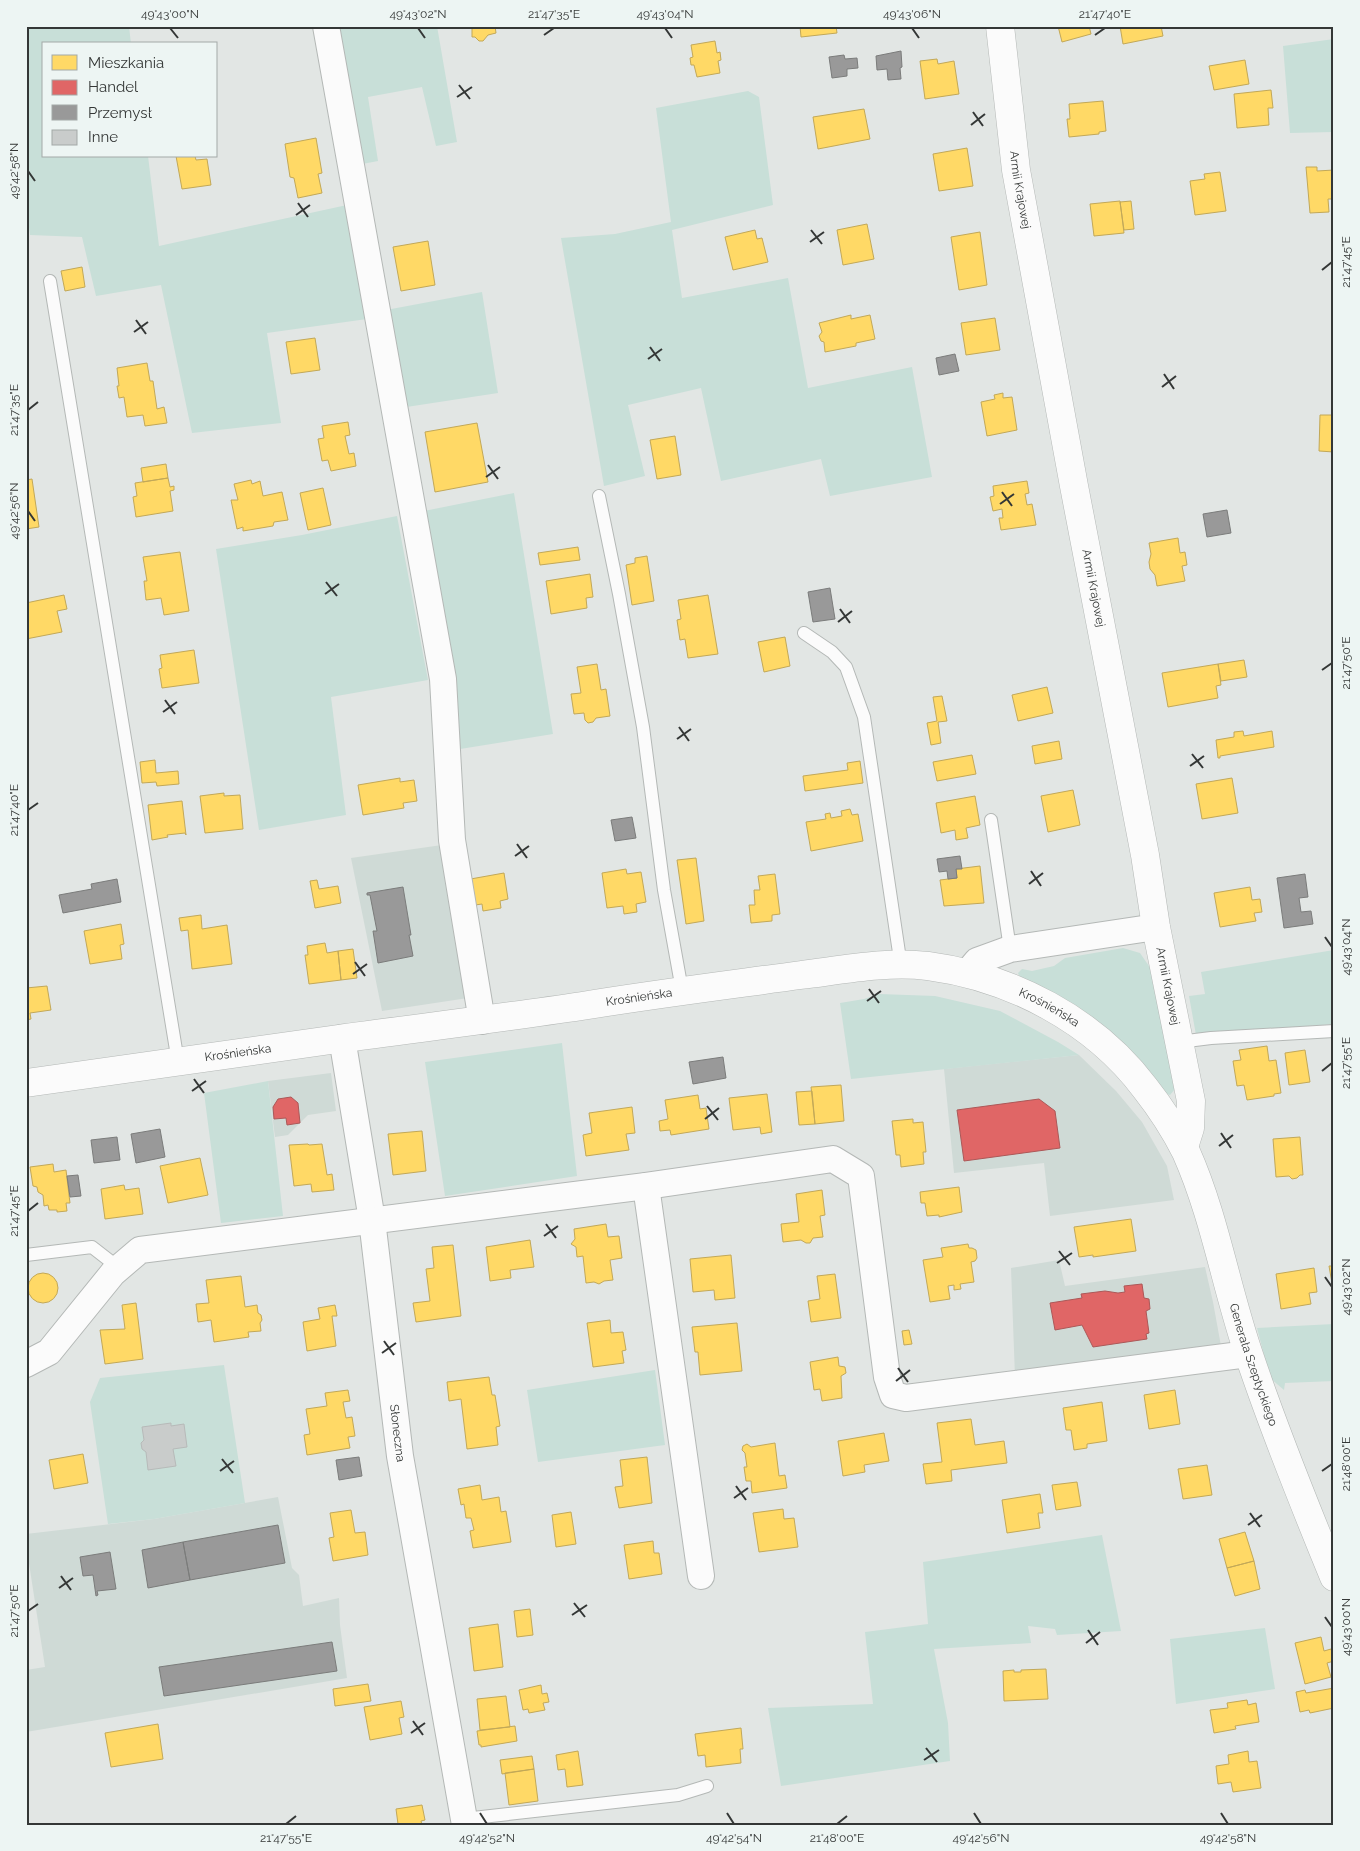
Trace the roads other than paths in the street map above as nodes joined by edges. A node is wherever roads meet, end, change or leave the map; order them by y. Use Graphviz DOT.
graph roads {
  1 [pos="326,26"];
  2 [pos="1000,26"];
  3 [pos="50,281"];
  4 [pos="599,496"];
  5 [pos="804,633"];
  6 [pos="991,820"];
  7 [pos="1156,927"];
  8 [pos="1010,949"];
  9 [pos="901,966"];
  10 [pos="967,973"];
  11 [pos="682,990"];
  12 [pos="482,1021"];
  13 [pos="1334,1031"];
  14 [pos="342,1038"];
  15 [pos="1179,1042"];
  16 [pos="178,1062"];
  17 [pos="26,1083"];
  18 [pos="1184,1148"];
  19 [pos="646,1186"];
  20 [pos="372,1220"];
  21 [pos="26,1255"];
  22 [pos="119,1268"];
  23 [pos="1248,1354"];
  24 [pos="26,1364"];
  25 [pos="701,1576"];
  26 [pos="1334,1577"];
  27 [pos="707,1786"];
  28 [pos="464,1822"];
  1 -- 12 [label="street"];
  2 -- 7 [label="main road, Armii Krajowej"];
  3 -- 16 [label="lane"];
  4 -- 11 [label="lane"];
  5 -- 9 [label="lane"];
  6 -- 8 [label="lane"];
  7 -- 8 [label="street"];
  7 -- 15 [label="main road, Armii Krajowej"];
  8 -- 10 [label="street"];
  9 -- 10 [label="main road, Krośnieńska"];
  9 -- 11 [label="main road, Krośnieńska"];
  10 -- 18 [label="main road, Krośnieńska"];
  11 -- 12 [label="main road, Krośnieńska"];
  12 -- 14 [label="main road, Krośnieńska"];
  13 -- 15 [label="lane"];
  14 -- 16 [label="main road, Krośnieńska"];
  14 -- 20 [label="street, Słoneczna"];
  15 -- 18 [label="main road, Armii Krajowej"];
  16 -- 17 [label="main road, Krośnieńska"];
  18 -- 23 [label="main road, Generała Szeptyckiego"];
  19 -- 20 [label="street"];
  19 -- 23 [label="street"];
  19 -- 25 [label="street"];
  20 -- 22 [label="street"];
  20 -- 28 [label="street, Słoneczna"];
  21 -- 22 [label="lane"];
  22 -- 24 [label="street"];
  23 -- 26 [label="main road, Generała Szeptyckiego"];
  27 -- 28 [label="lane"];
}
